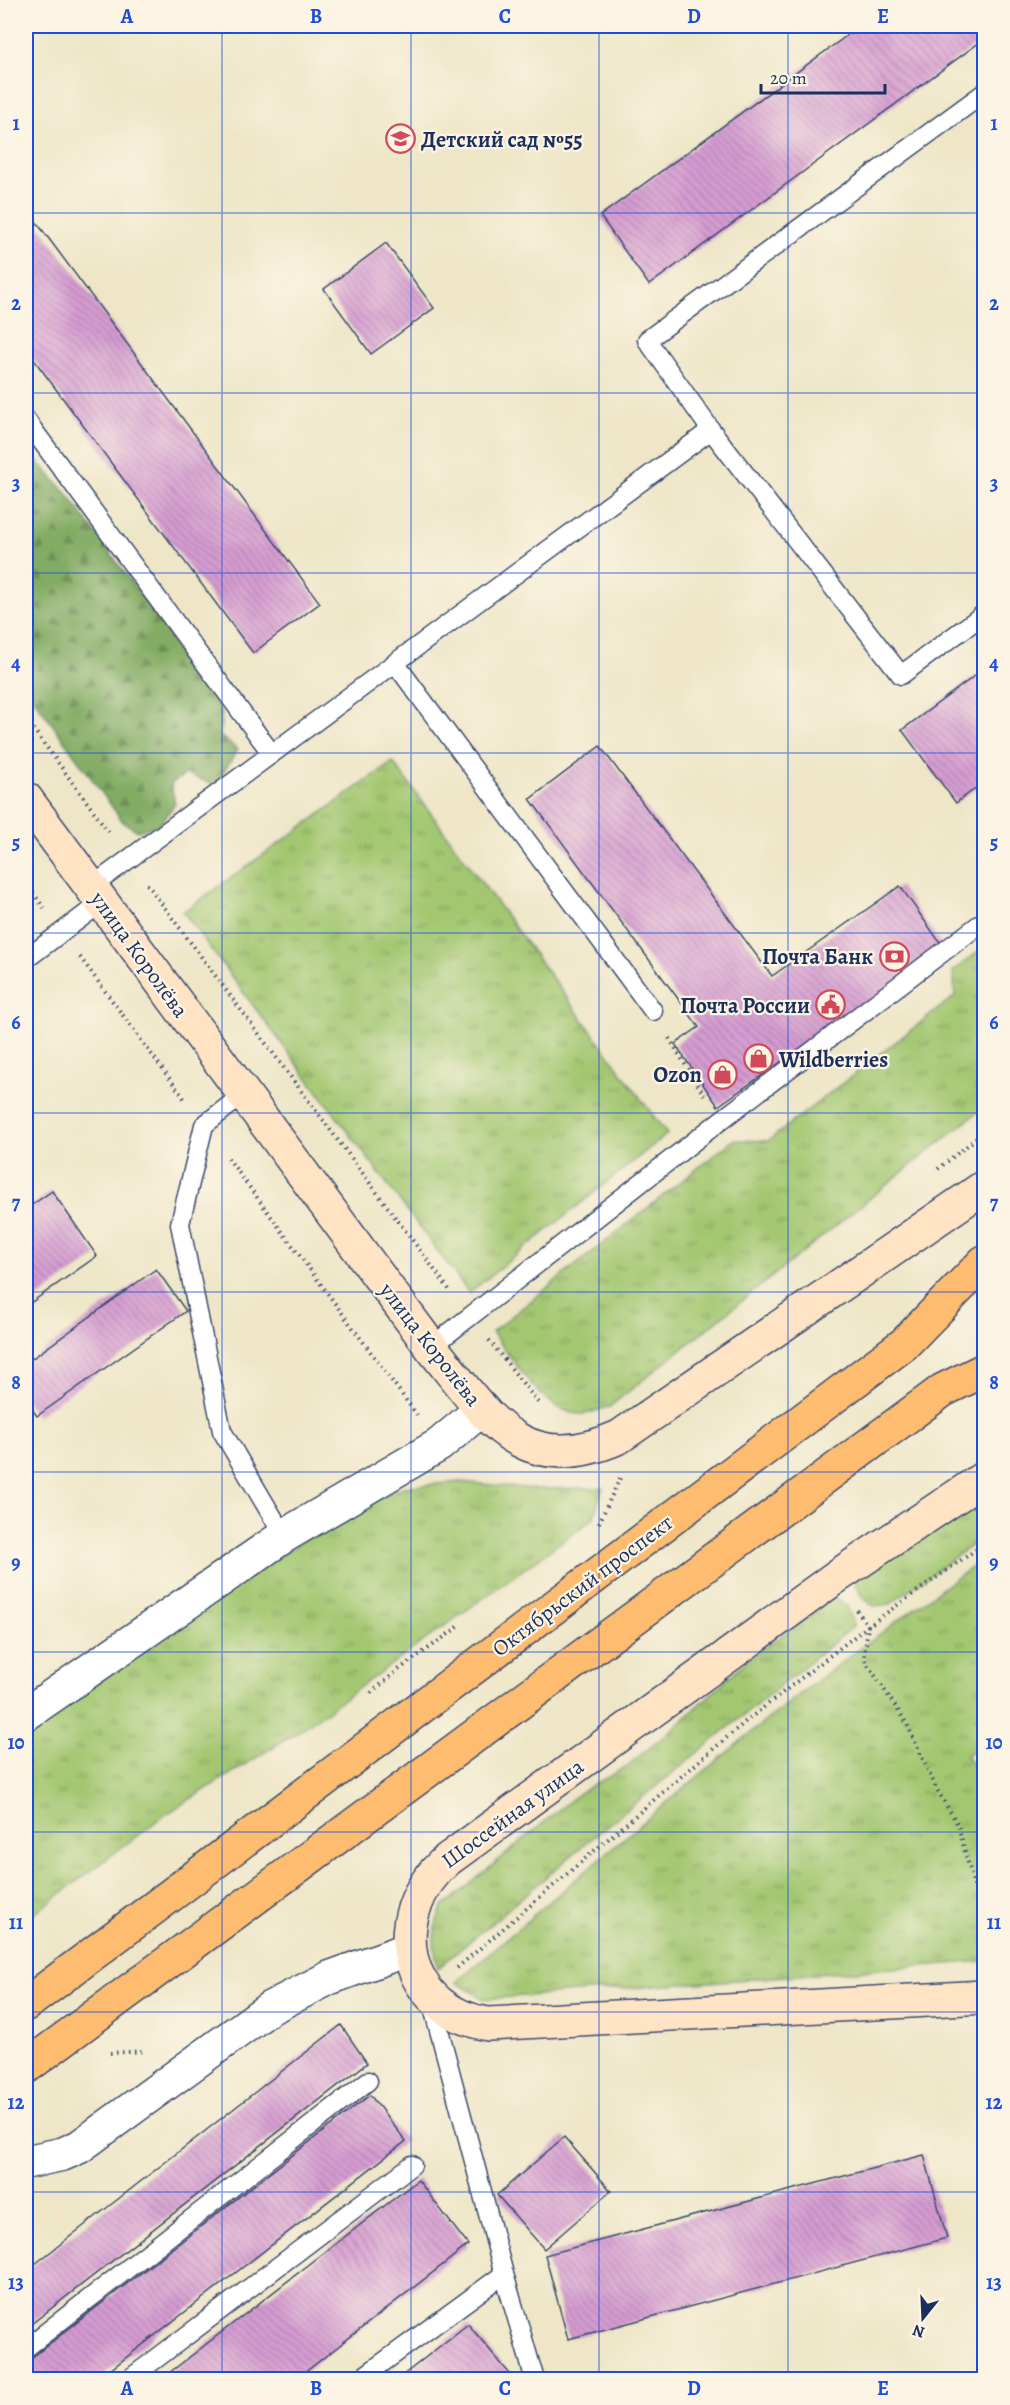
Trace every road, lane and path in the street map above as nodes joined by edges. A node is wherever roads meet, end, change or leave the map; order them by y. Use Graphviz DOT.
graph roads {
  1 [pos="984,93"];
  2 [pos="26,420"];
  3 [pos="711,430"];
  4 [pos="984,614"];
  5 [pos="395,663"];
  6 [pos="26,719"];
  7 [pos="272,754"];
  8 [pos="26,799"];
  9 [pos="129,859"];
  10 [pos="26,883"];
  11 [pos="96,895"];
  12 [pos="984,921"];
  13 [pos="62,932"];
  14 [pos="26,959"];
  15 [pos="653,1011"];
  16 [pos="243,1094"];
  17 [pos="720,1121"];
  18 [pos="204,1125"];
  19 [pos="984,1187"];
  20 [pos="952,1208"];
  21 [pos="984,1213"];
  22 [pos="984,1262"];
  23 [pos="469,1315"];
  24 [pos="431,1347"];
  25 [pos="984,1370"];
  26 [pos="482,1409"];
  27 [pos="546,1412"];
  28 [pos="640,1424"];
  29 [pos="439,1445"];
  30 [pos="984,1478"];
  31 [pos="595,1530"];
  32 [pos="284,1536"];
  33 [pos="984,1544"];
  34 [pos="463,1624"];
  35 [pos="868,1626"];
  36 [pos="370,1694"];
  37 [pos="26,1714"];
  38 [pos="984,1914"];
  39 [pos="409,1949"];
  40 [pos="429,1992"];
  41 [pos="984,1997"];
  42 [pos="26,2004"];
  43 [pos="26,2067"];
  44 [pos="368,2081"];
  45 [pos="26,2162"];
  46 [pos="412,2164"];
  47 [pos="504,2274"];
  48 [pos="26,2348"];
  49 [pos="128,2379"];
  50 [pos="359,2379"];
  51 [pos="535,2379"];
  1 -- 3 [label="lane"];
  2 -- 7 [label="lane"];
  3 -- 4 [label="lane"];
  3 -- 5 [label="lane"];
  5 -- 7 [label="lane"];
  5 -- 15 [label="lane"];
  6 -- 9 [label="path"];
  7 -- 9 [label="lane"];
  8 -- 11 [label="main road, улица Королёва"];
  9 -- 11 [label="lane"];
  9 -- 23 [label="path"];
  10 -- 13 [label="path"];
  11 -- 13 [label="lane"];
  11 -- 16 [label="main road, улица Королёва"];
  12 -- 17 [label="lane"];
  13 -- 14 [label="lane"];
  13 -- 18 [label="path"];
  15 -- 17 [label="path"];
  16 -- 18 [label="lane"];
  16 -- 24 [label="main road, улица Королёва"];
  17 -- 23 [label="lane"];
  18 -- 29 [label="path"];
  18 -- 32 [label="lane"];
  19 -- 20 [label="main road, улица Королёва"];
  20 -- 21 [label="main road"];
  20 -- 28 [label="main road, улица Королёва"];
  22 -- 42 [label="main road, Октябрьский проспект"];
  23 -- 24 [label="lane"];
  23 -- 27 [label="path"];
  24 -- 26 [label="main road, улица Королёва"];
  25 -- 43 [label="main road"];
  26 -- 28 [label="main road, улица Королёва"];
  26 -- 29 [label="street"];
  28 -- 31 [label="path"];
  29 -- 32 [label="street"];
  30 -- 39 [label="main road, Шоссейная улица"];
  32 -- 37 [label="street"];
  33 -- 35 [label="path"];
  34 -- 36 [label="path"];
  35 -- 38 [label="path"];
  35 -- 40 [label="path"];
  39 -- 40 [label="main road, Шоссейная улица"];
  39 -- 45 [label="street"];
  40 -- 41 [label="main road, Шоссейная улица"];
  40 -- 47 [label="lane"];
  44 -- 48 [label="lane"];
  46 -- 49 [label="lane"];
  47 -- 50 [label="lane"];
  47 -- 51 [label="lane"];
}
